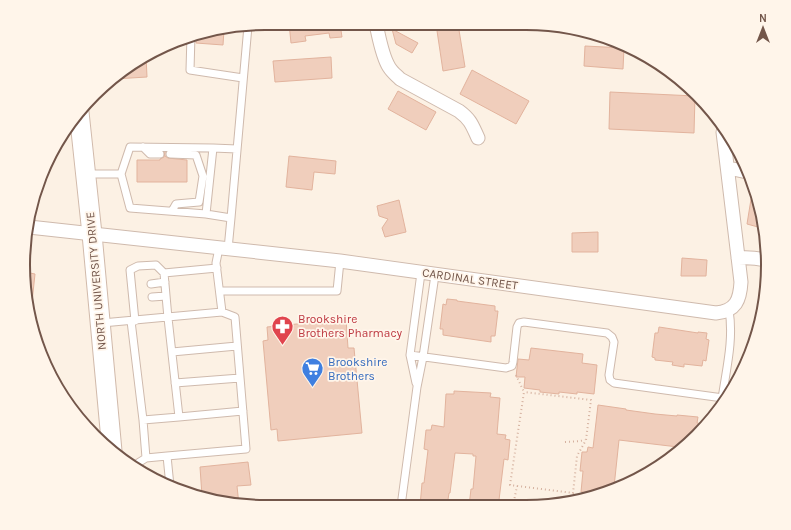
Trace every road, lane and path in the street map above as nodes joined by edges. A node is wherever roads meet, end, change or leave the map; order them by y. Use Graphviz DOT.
graph roads {
  1 [pos="378,30"];
  2 [pos="248,31"];
  3 [pos="191,42"];
  4 [pos="243,78"];
  5 [pos="80,121"];
  6 [pos="478,138"];
  7 [pos="724,138"];
  8 [pos="143,147"];
  9 [pos="213,148"];
  10 [pos="237,149"];
  11 [pos="160,154"];
  12 [pos="170,154"];
  13 [pos="728,170"];
  14 [pos="741,171"];
  15 [pos="85,174"];
  16 [pos="121,174"];
  17 [pos="172,211"];
  18 [pos="206,214"];
  19 [pos="231,218"];
  20 [pos="33,227"];
  21 [pos="92,234"];
  22 [pos="224,248"];
  23 [pos="738,258"];
  24 [pos="761,259"];
  25 [pos="340,261"];
  26 [pos="217,268"];
  27 [pos="421,272"];
  28 [pos="164,273"];
  29 [pos="435,274"];
  30 [pos="165,282"];
  31 [pos="151,284"];
  32 [pos="220,291"];
  33 [pos="166,296"];
  34 [pos="152,297"];
  35 [pos="729,310"];
  36 [pos="222,312"];
  37 [pos="168,318"];
  38 [pos="133,321"];
  39 [pos="100,324"];
  40 [pos="237,346"];
  41 [pos="172,352"];
  42 [pos="410,355"];
  43 [pos="423,357"];
  44 [pos="512,366"];
  45 [pos="240,378"];
  46 [pos="175,383"];
  47 [pos="417,387"];
  48 [pos="724,391"];
  49 [pos="524,392"];
  50 [pos="719,398"];
  51 [pos="243,411"];
  52 [pos="179,417"];
  53 [pos="143,420"];
  54 [pos="586,440"];
  55 [pos="565,442"];
  56 [pos="111,443"];
  57 [pos="167,456"];
  58 [pos="146,458"];
  59 [pos="138,463"];
  60 [pos="169,480"];
  61 [pos="517,486"];
  62 [pos="402,500"];
  63 [pos="514,500"];
  1 -- 6 [label="street"];
  2 -- 4 [label="lane"];
  3 -- 4 [label="lane"];
  4 -- 10 [label="lane"];
  5 -- 15 [label="main road, NORTH UNIVERSITY DRIVE"];
  7 -- 13 [label="street"];
  8 -- 9 [label="lane"];
  8 -- 11 [label="lane"];
  8 -- 16 [label="lane"];
  9 -- 10 [label="lane"];
  9 -- 18 [label="lane"];
  10 -- 19 [label="lane"];
  12 -- 17 [label="lane"];
  13 -- 14 [label="street"];
  13 -- 23 [label="street"];
  15 -- 16 [label="lane"];
  15 -- 21 [label="main road, NORTH UNIVERSITY DRIVE"];
  16 -- 17 [label="lane"];
  17 -- 18 [label="lane"];
  18 -- 19 [label="lane"];
  19 -- 22 [label="lane"];
  20 -- 21 [label="street, CARDINAL STREET"];
  21 -- 22 [label="street, CARDINAL STREET"];
  21 -- 39 [label="main road, NORTH UNIVERSITY DRIVE"];
  22 -- 25 [label="street, CARDINAL STREET"];
  22 -- 26 [label="lane"];
  23 -- 24 [label="street"];
  23 -- 35 [label="street"];
  25 -- 27 [label="street, CARDINAL STREET"];
  25 -- 32 [label="lane"];
  26 -- 28 [label="lane"];
  26 -- 32 [label="lane"];
  27 -- 29 [label="street, CARDINAL STREET"];
  27 -- 42 [label="lane"];
  28 -- 30 [label="lane"];
  28 -- 38 [label="lane"];
  29 -- 35 [label="street, CARDINAL STREET"];
  29 -- 43 [label="lane"];
  30 -- 31 [label="lane"];
  30 -- 33 [label="lane"];
  32 -- 36 [label="lane"];
  33 -- 34 [label="lane"];
  33 -- 37 [label="lane"];
  35 -- 48 [label="lane"];
  36 -- 37 [label="lane"];
  36 -- 40 [label="lane"];
  37 -- 38 [label="lane"];
  37 -- 41 [label="lane"];
  38 -- 39 [label="lane"];
  38 -- 53 [label="lane"];
  39 -- 56 [label="main road, NORTH UNIVERSITY DRIVE"];
  40 -- 41 [label="lane"];
  40 -- 45 [label="lane"];
  41 -- 46 [label="lane"];
  42 -- 43 [label="lane"];
  42 -- 47 [label="lane"];
  43 -- 44 [label="lane"];
  43 -- 47 [label="lane"];
  44 -- 49 [label="path"];
  44 -- 50 [label="lane"];
  45 -- 46 [label="lane"];
  45 -- 51 [label="lane"];
  46 -- 52 [label="lane"];
  47 -- 62 [label="lane"];
  49 -- 54 [label="path"];
  49 -- 61 [label="path"];
  51 -- 52 [label="lane"];
  51 -- 57 [label="lane"];
  52 -- 53 [label="lane"];
  53 -- 58 [label="lane"];
  54 -- 55 [label="path"];
  54 -- 61 [label="path"];
  57 -- 58 [label="lane"];
  57 -- 60 [label="lane"];
  58 -- 59 [label="lane"];
  61 -- 63 [label="path"];
}
